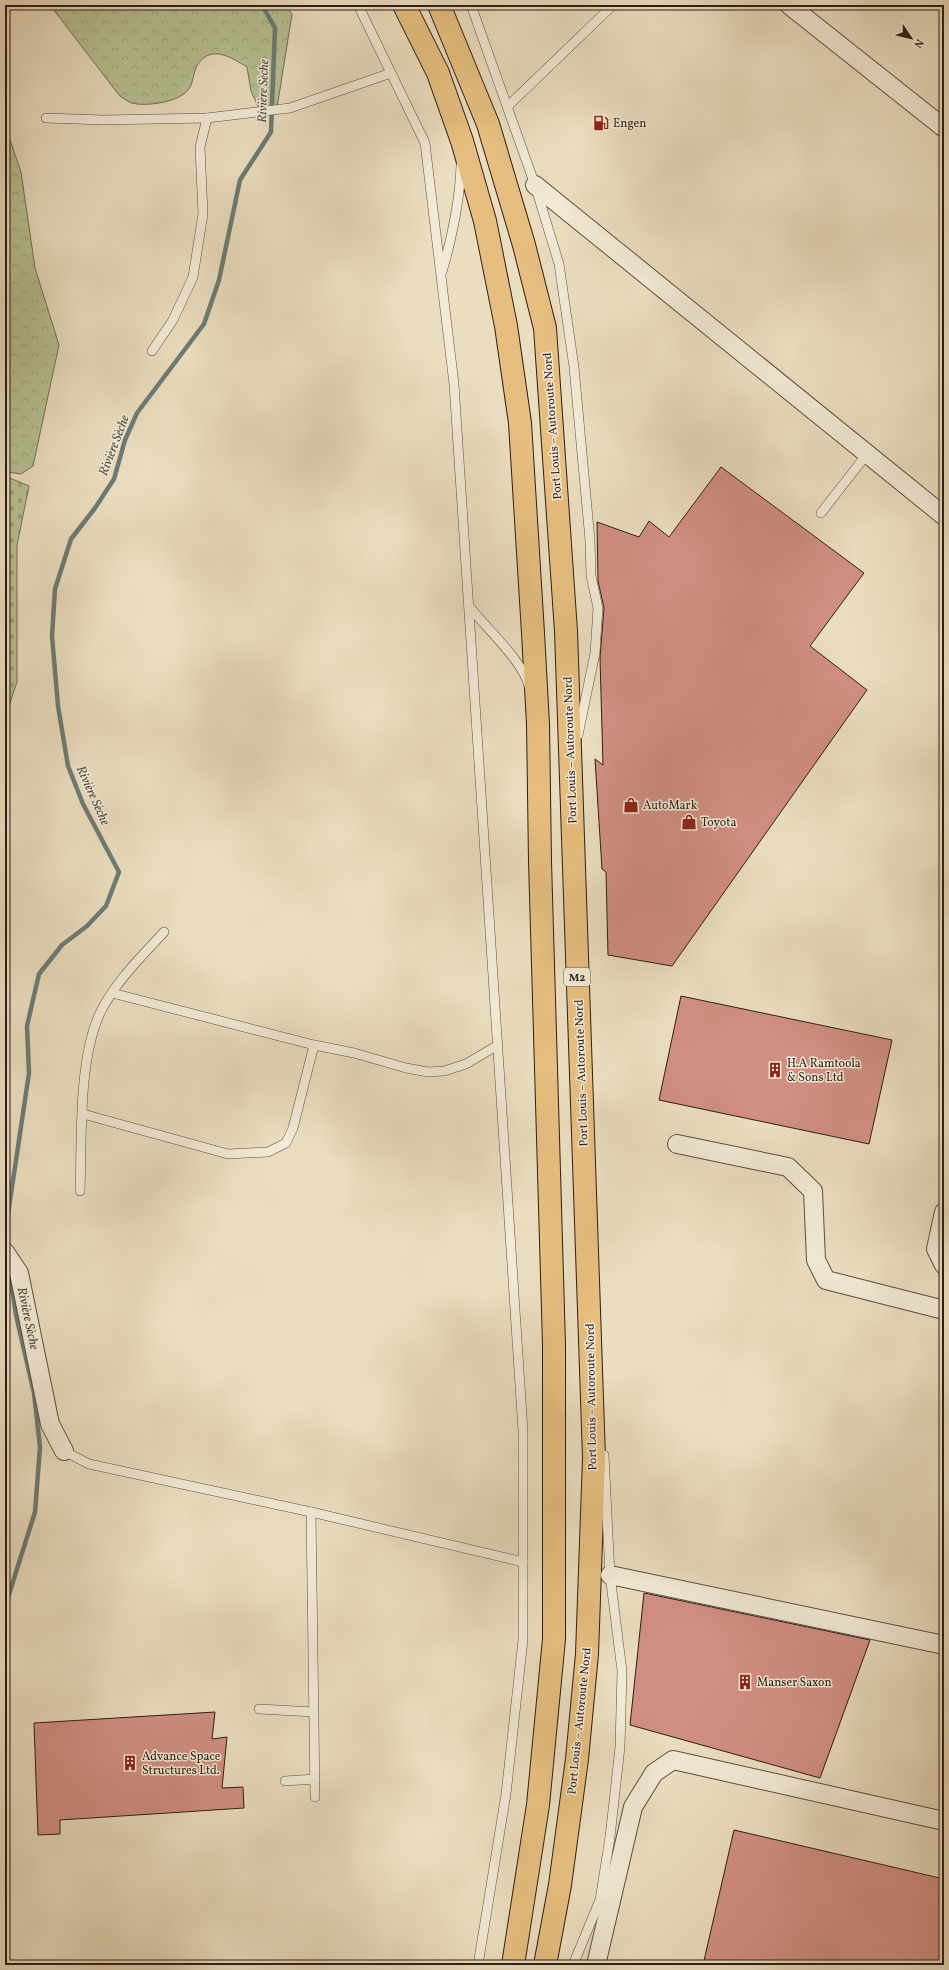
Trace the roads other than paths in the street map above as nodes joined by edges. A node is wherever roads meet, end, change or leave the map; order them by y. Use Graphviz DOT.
graph roads {
  1 [pos="358,5"];
  2 [pos="404,5"];
  3 [pos="439,5"];
  4 [pos="471,5"];
  5 [pos="613,5"];
  6 [pos="789,5"];
  7 [pos="391,73"];
  8 [pos="508,106"];
  9 [pos="46,118"];
  10 [pos="207,118"];
  11 [pos="944,128"];
  12 [pos="462,141"];
  13 [pos="535,185"];
  14 [pos="441,278"];
  15 [pos="152,351"];
  16 [pos="867,454"];
  17 [pos="821,513"];
  18 [pos="944,516"];
  19 [pos="468,606"];
  20 [pos="538,724"];
  21 [pos="571,770"];
  22 [pos="164,932"];
  23 [pos="112,993"];
  24 [pos="314,1045"];
  25 [pos="498,1045"];
  26 [pos="83,1114"];
  27 [pos="677,1144"];
  28 [pos="80,1191"];
  29 [pos="944,1212"];
  30 [pos="5,1252"];
  31 [pos="944,1265"];
  32 [pos="944,1310"];
  33 [pos="590,1337"];
  34 [pos="602,1411"];
  35 [pos="604,1448"];
  36 [pos="64,1450"];
  37 [pos="311,1512"];
  38 [pos="523,1562"];
  39 [pos="610,1575"];
  40 [pos="944,1645"];
  41 [pos="259,1709"];
  42 [pos="314,1712"];
  43 [pos="315,1779"];
  44 [pos="285,1781"];
  45 [pos="315,1797"];
  46 [pos="944,1821"];
  47 [pos="478,1965"];
  48 [pos="513,1965"];
  49 [pos="545,1965"];
  50 [pos="573,1965"];
  51 [pos="596,1965"];
  1 -- 7 [label="lane"];
  2 -- 12 [label="highway"];
  3 -- 21 [label="highway, Port Louis – Autoroute Nord / M2"];
  4 -- 8 [label="lane"];
  5 -- 8 [label="lane"];
  6 -- 11 [label="street"];
  7 -- 10 [label="lane"];
  7 -- 14 [label="lane"];
  8 -- 13 [label="lane"];
  9 -- 10 [label="lane"];
  10 -- 15 [label="lane"];
  12 -- 14 [label="lane"];
  12 -- 20 [label="highway"];
  13 -- 16 [label="street"];
  13 -- 21 [label="lane"];
  14 -- 19 [label="lane"];
  16 -- 17 [label="lane"];
  16 -- 18 [label="street"];
  19 -- 20 [label="lane"];
  19 -- 25 [label="lane"];
  20 -- 48 [label="highway"];
  21 -- 33 [label="highway, Port Louis – Autoroute Nord / M2"];
  22 -- 23 [label="lane"];
  23 -- 24 [label="lane"];
  23 -- 26 [label="lane"];
  24 -- 25 [label="lane"];
  24 -- 26 [label="lane"];
  25 -- 38 [label="lane"];
  26 -- 28 [label="lane"];
  27 -- 32 [label="street"];
  29 -- 31 [label="street"];
  30 -- 36 [label="street"];
  33 -- 34 [label="lane"];
  33 -- 49 [label="highway, Port Louis – Autoroute Nord / M2"];
  35 -- 39 [label="lane"];
  36 -- 37 [label="lane"];
  37 -- 38 [label="lane"];
  37 -- 42 [label="lane"];
  38 -- 47 [label="lane"];
  39 -- 40 [label="street"];
  39 -- 50 [label="lane"];
  41 -- 42 [label="lane"];
  42 -- 43 [label="lane"];
  43 -- 44 [label="lane"];
  43 -- 45 [label="lane"];
  46 -- 51 [label="street"];
}
